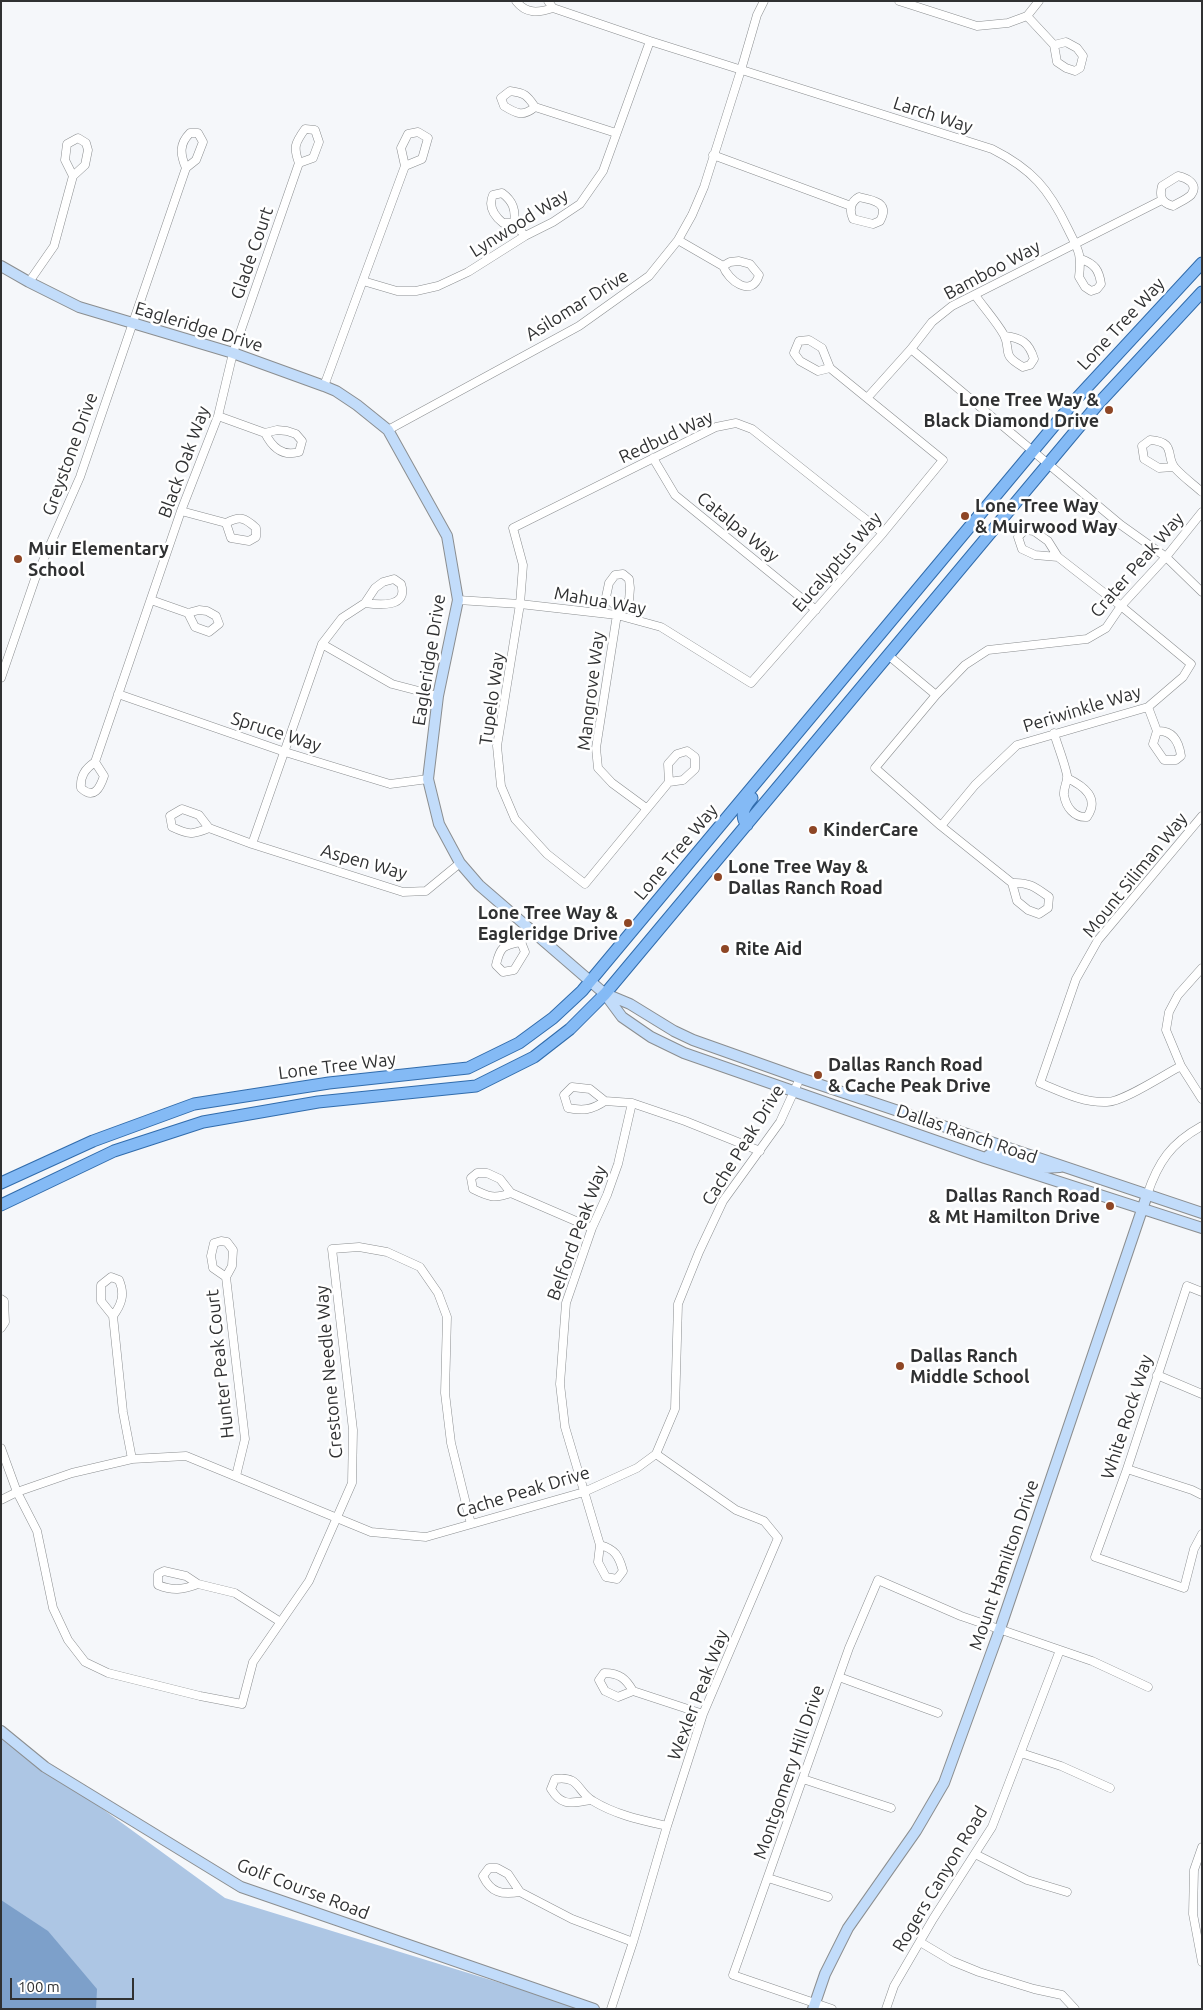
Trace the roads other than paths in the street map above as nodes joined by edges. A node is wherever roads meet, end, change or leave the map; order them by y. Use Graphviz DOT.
graph roads {
  1 [pos="516,1"];
  2 [pos="548,1"];
  3 [pos="764,1"];
  4 [pos="899,1"];
  5 [pos="1039,1"];
  6 [pos="553,8"];
  7 [pos="1027,16"];
  8 [pos="650,41"];
  9 [pos="1054,45"];
  10 [pos="741,70"];
  11 [pos="535,107"];
  12 [pos="616,133"];
  13 [pos="713,155"];
  14 [pos="299,163"];
  15 [pos="405,166"];
  16 [pos="186,168"];
  17 [pos="73,176"];
  18 [pos="1162,200"];
  19 [pos="851,206"];
  20 [pos="514,223"];
  21 [pos="525,236"];
  22 [pos="678,240"];
  23 [pos="1075,244"];
  24 [pos="1081,259"];
  25 [pos="1202,263"];
  26 [pos="1,266"];
  27 [pos="723,266"];
  28 [pos="363,281"];
  29 [pos="29,282"];
  30 [pos="1202,292"];
  31 [pos="975,295"];
  32 [pos="132,323"];
  33 [pos="1005,336"];
  34 [pos="911,349"];
  35 [pos="233,353"];
  36 [pos="830,368"];
  37 [pos="324,386"];
  38 [pos="868,397"];
  39 [pos="218,416"];
  40 [pos="388,430"];
  41 [pos="265,433"];
  42 [pos="1033,452"];
  43 [pos="654,458"];
  44 [pos="1048,465"];
  45 [pos="1173,466"];
  46 [pos="1202,492"];
  47 [pos="181,511"];
  48 [pos="1202,512"];
  49 [pos="226,523"];
  50 [pos="883,533"];
  51 [pos="1058,556"];
  52 [pos="1166,557"];
  53 [pos="1202,592"];
  54 [pos="151,600"];
  55 [pos="458,600"];
  56 [pos="365,603"];
  57 [pos="520,604"];
  58 [pos="1121,606"];
  59 [pos="816,610"];
  60 [pos="617,611"];
  61 [pos="188,613"];
  62 [pos="322,644"];
  63 [pos="888,655"];
  64 [pos="1,678"];
  65 [pos="751,683"];
  66 [pos="118,694"];
  67 [pos="936,695"];
  68 [pos="438,696"];
  69 [pos="1148,707"];
  70 [pos="1157,731"];
  71 [pos="1054,733"];
  72 [pos="783,751"];
  73 [pos="285,752"];
  74 [pos="94,762"];
  75 [pos="1067,778"];
  76 [pos="428,780"];
  77 [pos="669,782"];
  78 [pos="646,808"];
  79 [pos="1202,816"];
  80 [pos="747,824"];
  81 [pos="941,826"];
  82 [pos="209,828"];
  83 [pos="252,844"];
  84 [pos="460,864"];
  85 [pos="1012,883"];
  86 [pos="531,929"];
  87 [pos="521,942"];
  88 [pos="1202,968"];
  89 [pos="590,982"];
  90 [pos="605,994"];
  91 [pos="1181,1066"];
  92 [pos="800,1078"];
  93 [pos="796,1091"];
  94 [pos="1202,1099"];
  95 [pos="605,1101"];
  96 [pos="632,1103"];
  97 [pos="1202,1126"];
  98 [pos="760,1151"];
  99 [pos="985,1158"];
  100 [pos="1067,1166"];
  101 [pos="1,1183"];
  102 [pos="510,1193"];
  103 [pos="1147,1195"];
  104 [pos="1,1206"];
  105 [pos="1143,1208"];
  106 [pos="1202,1213"];
  107 [pos="592,1228"];
  108 [pos="1202,1228"];
  109 [pos="226,1277"];
  110 [pos="1202,1292"];
  111 [pos="1,1299"];
  112 [pos="113,1316"];
  113 [pos="1,1328"];
  114 [pos="1157,1375"];
  115 [pos="1202,1394"];
  116 [pos="1,1448"];
  117 [pos="656,1454"];
  118 [pos="132,1459"];
  119 [pos="1127,1469"];
  120 [pos="236,1476"];
  121 [pos="17,1492"];
  122 [pos="584,1492"];
  123 [pos="1202,1495"];
  124 [pos="1,1500"];
  125 [pos="337,1520"];
  126 [pos="471,1524"];
  127 [pos="1202,1534"];
  128 [pos="600,1545"];
  129 [pos="198,1584"];
  130 [pos="279,1622"];
  131 [pos="1000,1629"];
  132 [pos="1060,1650"];
  133 [pos="839,1677"];
  134 [pos="1148,1687"];
  135 [pos="633,1691"];
  136 [pos="938,1713"];
  137 [pos="703,1714"];
  138 [pos="1,1731"];
  139 [pos="1022,1752"];
  140 [pos="803,1779"];
  141 [pos="1110,1788"];
  142 [pos="590,1800"];
  143 [pos="892,1808"];
  144 [pos="667,1826"];
  145 [pos="1202,1847"];
  146 [pos="975,1854"];
  147 [pos="768,1878"];
  148 [pos="520,1892"];
  149 [pos="1067,1892"];
  150 [pos="828,1896"];
  151 [pos="633,1942"];
  152 [pos="920,1942"];
  153 [pos="1202,1962"];
  154 [pos="814,2006"];
  155 [pos="594,2009"];
  156 [pos="611,2009"];
  157 [pos="832,2009"];
  158 [pos="886,2009"];
  159 [pos="1075,2009"];
  1 -- 6 [label="street"];
  2 -- 6 [label="street"];
  3 -- 10 [label="street, Asilomar Drive"];
  4 -- 7 [label="street"];
  5 -- 7 [label="street"];
  6 -- 8 [label="street, Larch Way"];
  7 -- 9 [label="street"];
  8 -- 10 [label="street, Larch Way"];
  8 -- 12 [label="street, Lynwood Way"];
  10 -- 13 [label="street, Asilomar Drive"];
  10 -- 23 [label="street, Larch Way"];
  11 -- 12 [label="street"];
  12 -- 21 [label="street, Lynwood Way"];
  13 -- 19 [label="street"];
  13 -- 22 [label="street, Asilomar Drive"];
  14 -- 35 [label="street, Glade Court"];
  15 -- 15 [label="street"];
  15 -- 28 [label="street"];
  16 -- 32 [label="street, Greystone Drive"];
  17 -- 17 [label="street"];
  17 -- 29 [label="street"];
  18 -- 18 [label="street"];
  18 -- 23 [label="street, Bamboo Way"];
  19 -- 19 [label="street"];
  20 -- 21 [label="street"];
  21 -- 28 [label="street, Lynwood Way"];
  22 -- 27 [label="street"];
  22 -- 40 [label="street, Asilomar Drive"];
  23 -- 24 [label="street, Larch Way"];
  23 -- 31 [label="street, Bamboo Way"];
  25 -- 42 [label="main road, Lone Tree Way"];
  26 -- 29 [label="street, Eagleridge Drive"];
  27 -- 27 [label="street"];
  28 -- 37 [label="street"];
  29 -- 32 [label="street, Eagleridge Drive"];
  30 -- 44 [label="main road, Lone Tree Way"];
  31 -- 33 [label="street"];
  31 -- 34 [label="street, Bamboo Way"];
  32 -- 35 [label="street, Eagleridge Drive"];
  32 -- 64 [label="street, Greystone Drive"];
  33 -- 33 [label="street"];
  34 -- 38 [label="street, Bamboo Way"];
  34 -- 42 [label="street"];
  35 -- 37 [label="street, Eagleridge Drive"];
  35 -- 39 [label="street, Black Oak Way"];
  36 -- 36 [label="street"];
  36 -- 38 [label="street"];
  37 -- 40 [label="street, Eagleridge Drive"];
  38 -- 50 [label="street, Eucalyptus Way"];
  39 -- 41 [label="street"];
  39 -- 47 [label="street, Black Oak Way"];
  40 -- 55 [label="street, Eagleridge Drive"];
  41 -- 41 [label="street"];
  42 -- 44 [label="street"];
  42 -- 72 [label="main road, Lone Tree Way"];
  43 -- 50 [label="street, Redbud Way"];
  43 -- 57 [label="street, Redbud Way"];
  43 -- 59 [label="street, Catalpa Way"];
  44 -- 52 [label="street"];
  44 -- 63 [label="main road, Lone Tree Way"];
  45 -- 45 [label="street"];
  45 -- 46 [label="street"];
  47 -- 49 [label="street"];
  47 -- 54 [label="street, Black Oak Way"];
  48 -- 52 [label="street, Crater Peak Way"];
  50 -- 59 [label="street, Eucalyptus Way"];
  51 -- 51 [label="street"];
  51 -- 58 [label="street"];
  52 -- 53 [label="street"];
  52 -- 58 [label="street, Crater Peak Way"];
  54 -- 61 [label="street"];
  54 -- 66 [label="street, Black Oak Way"];
  55 -- 57 [label="street, Mahua Way"];
  55 -- 68 [label="street, Eagleridge Drive"];
  56 -- 56 [label="street"];
  56 -- 62 [label="street"];
  57 -- 60 [label="street, Mahua Way"];
  57 -- 78 [label="street, Tupelo Way"];
  58 -- 67 [label="street, Crater Peak Way"];
  58 -- 69 [label="street, Periwinkle Way"];
  59 -- 65 [label="street, Eucalyptus Way"];
  60 -- 65 [label="street, Mahua Way"];
  60 -- 78 [label="street, Mangrove Way"];
  62 -- 68 [label="street"];
  62 -- 73 [label="street"];
  63 -- 67 [label="street"];
  63 -- 80 [label="main road, Lone Tree Way"];
  66 -- 73 [label="street, Spruce Way"];
  66 -- 74 [label="street, Black Oak Way"];
  67 -- 81 [label="street, Crater Peak Way"];
  68 -- 76 [label="street, Eagleridge Drive"];
  69 -- 70 [label="street"];
  69 -- 71 [label="street, Periwinkle Way"];
  71 -- 75 [label="street"];
  71 -- 81 [label="street, Periwinkle Way"];
  72 -- 80 [label="main road"];
  72 -- 89 [label="main road, Lone Tree Way"];
  73 -- 76 [label="street, Spruce Way"];
  73 -- 83 [label="street"];
  75 -- 75 [label="street"];
  76 -- 84 [label="street, Eagleridge Drive"];
  77 -- 77 [label="street"];
  77 -- 78 [label="street"];
  79 -- 91 [label="street, Mount Siliman Way"];
  80 -- 90 [label="main road, Lone Tree Way"];
  81 -- 85 [label="street"];
  82 -- 82 [label="street"];
  82 -- 83 [label="street, Aspen Way"];
  83 -- 84 [label="street, Aspen Way"];
  84 -- 86 [label="street, Eagleridge Drive"];
  85 -- 85 [label="street"];
  86 -- 87 [label="street"];
  86 -- 89 [label="street, Eagleridge Drive"];
  88 -- 91 [label="street"];
  89 -- 90 [label="street, Eagleridge Drive"];
  89 -- 101 [label="main road, Lone Tree Way"];
  90 -- 92 [label="street, Dallas Ranch Road"];
  90 -- 93 [label="street, Dallas Ranch Road"];
  90 -- 104 [label="main road, Lone Tree Way"];
  91 -- 94 [label="street"];
  92 -- 93 [label="street, Cache Peak Drive"];
  92 -- 100 [label="street, Dallas Ranch Road"];
  93 -- 98 [label="street, Cache Peak Drive"];
  93 -- 99 [label="street, Dallas Ranch Road"];
  95 -- 95 [label="street"];
  95 -- 96 [label="street"];
  96 -- 98 [label="street"];
  96 -- 107 [label="street, Belford Peak Way"];
  97 -- 103 [label="street, Mount Hamilton Drive"];
  98 -- 117 [label="street, Cache Peak Drive"];
  99 -- 100 [label="street"];
  99 -- 105 [label="street, Dallas Ranch Road"];
  100 -- 103 [label="street, Dallas Ranch Road"];
  102 -- 102 [label="street"];
  102 -- 107 [label="street"];
  103 -- 105 [label="street, Mount Hamilton Drive"];
  103 -- 106 [label="street, Dallas Ranch Road"];
  105 -- 108 [label="street, Dallas Ranch Road"];
  105 -- 131 [label="street, Mount Hamilton Drive"];
  107 -- 122 [label="street, Belford Peak Way"];
  109 -- 120 [label="street, Hunter Peak Court"];
  110 -- 114 [label="street, White Rock Way"];
  111 -- 113 [label="street"];
  112 -- 112 [label="street"];
  112 -- 118 [label="street"];
  114 -- 115 [label="street"];
  114 -- 119 [label="street, White Rock Way"];
  116 -- 121 [label="street"];
  117 -- 122 [label="street, Cache Peak Drive"];
  117 -- 137 [label="street, Wexler Peak Way"];
  118 -- 120 [label="street, Cache Peak Drive"];
  118 -- 121 [label="street, Cache Peak Drive"];
  119 -- 123 [label="street"];
  119 -- 127 [label="street, White Rock Way"];
  120 -- 125 [label="street, Cache Peak Drive"];
  121 -- 124 [label="street, Cache Peak Drive"];
  121 -- 130 [label="street, Crestone Needle Way"];
  122 -- 126 [label="street, Cache Peak Drive"];
  122 -- 128 [label="street, Belford Peak Way"];
  125 -- 126 [label="street, Cache Peak Drive"];
  125 -- 126 [label="street, Crestone Needle Way"];
  125 -- 130 [label="street, Crestone Needle Way"];
  129 -- 129 [label="street"];
  129 -- 130 [label="street"];
  131 -- 132 [label="street"];
  131 -- 133 [label="street, Montgomery Hill Drive"];
  131 -- 154 [label="street, Mount Hamilton Drive"];
  132 -- 134 [label="street"];
  132 -- 139 [label="street, Rogers Canyon Road"];
  133 -- 136 [label="street"];
  133 -- 140 [label="street, Montgomery Hill Drive"];
  135 -- 137 [label="street"];
  137 -- 144 [label="street, Wexler Peak Way"];
  138 -- 155 [label="street, Golf Course Road"];
  139 -- 141 [label="street"];
  139 -- 146 [label="street, Rogers Canyon Road"];
  140 -- 143 [label="street"];
  140 -- 147 [label="street, Montgomery Hill Drive"];
  142 -- 142 [label="street"];
  142 -- 144 [label="street"];
  144 -- 151 [label="street, Wexler Peak Way"];
  145 -- 153 [label="street"];
  146 -- 149 [label="street"];
  146 -- 152 [label="street, Rogers Canyon Road"];
  147 -- 150 [label="street"];
  147 -- 154 [label="street, Montgomery Hill Drive"];
  148 -- 148 [label="street"];
  148 -- 151 [label="street"];
  151 -- 156 [label="street, Wexler Peak Way"];
  152 -- 158 [label="street, Rogers Canyon Road"];
  152 -- 159 [label="street"];
  154 -- 157 [label="street"];
}
